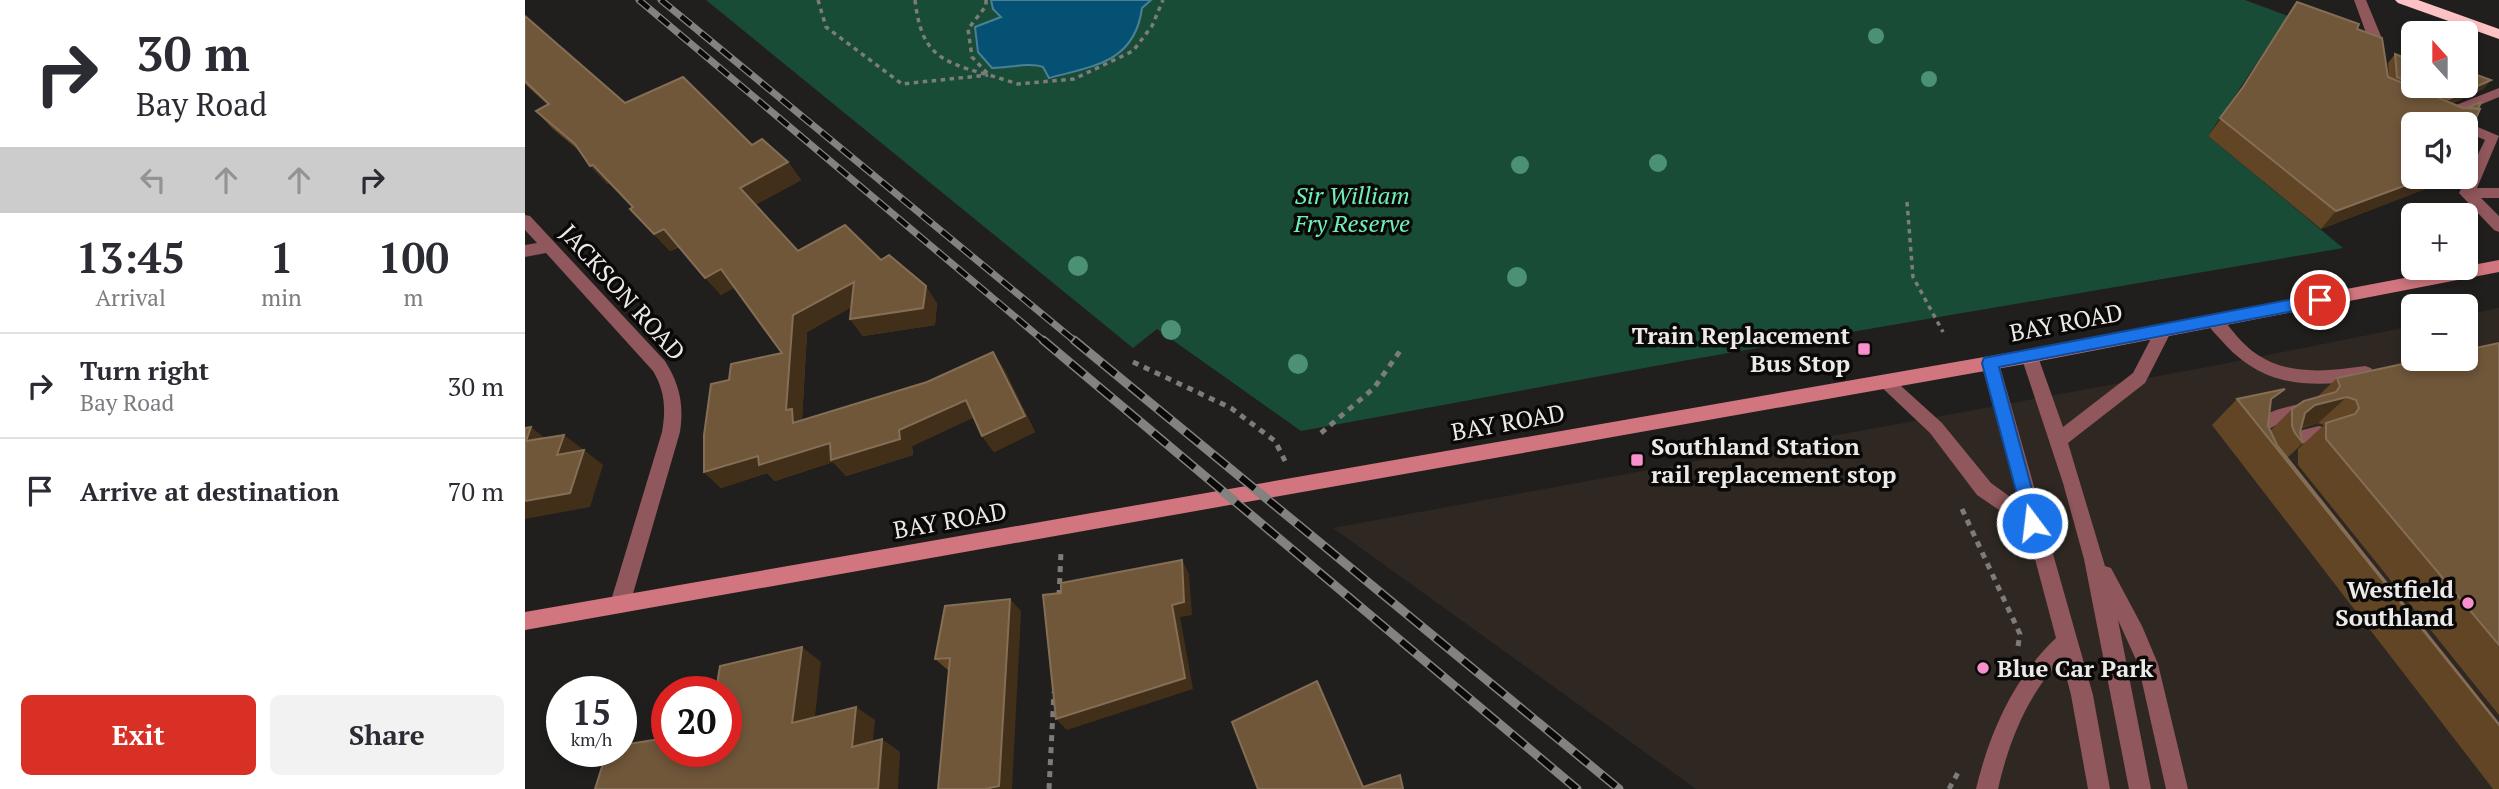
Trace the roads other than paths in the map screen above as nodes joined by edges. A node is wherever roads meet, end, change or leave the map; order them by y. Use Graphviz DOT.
graph roads {
  1 [pos="2360,0"];
  2 [pos="2403,0"];
  3 [pos="2499,34"];
  4 [pos="2379,78"];
  5 [pos="2496,96"];
  6 [pos="2439,112"];
  7 [pos="2478,132"];
  8 [pos="2478,170"];
  9 [pos="2469,189"];
  10 [pos="2467,193"];
  11 [pos="2499,193"];
  12 [pos="525,220"];
  13 [pos="2499,226"];
  14 [pos="549,247"];
  15 [pos="525,250"];
  16 [pos="2499,266"];
  17 [pos="2213,320"];
  18 [pos="2164,330"];
  19 [pos="2030,356"];
  20 [pos="1990,363"];
  21 [pos="2383,370"];
  22 [pos="1884,381"];
  23 [pos="2301,411"];
  24 [pos="2319,433"];
  25 [pos="2057,442"];
  26 [pos="2258,464"];
  27 [pos="2287,469"];
  28 [pos="2032,523"];
  29 [pos="2094,556"];
  30 [pos="620,604"];
  31 [pos="525,621"];
  32 [pos="2067,641"];
  33 [pos="1987,789"];
  34 [pos="2099,789"];
  35 [pos="2140,789"];
  36 [pos="2177,789"];
  1 -- 4 [label="street"];
  2 -- 3 [label="highway"];
  5 -- 6 [label="street"];
  7 -- 8 [label="street"];
  9 -- 10 [label="street"];
  10 -- 11 [label="street"];
  10 -- 13 [label="street"];
  12 -- 14 [label="street, JACKSON ROAD"];
  14 -- 15 [label="street"];
  14 -- 30 [label="street, JACKSON ROAD"];
  16 -- 17 [label="main road, BAY ROAD"];
  17 -- 18 [label="main road, BAY ROAD"];
  17 -- 21 [label="street"];
  18 -- 19 [label="main road, BAY ROAD"];
  18 -- 25 [label="street"];
  19 -- 20 [label="main road, BAY ROAD"];
  19 -- 25 [label="street"];
  20 -- 22 [label="main road, BAY ROAD"];
  20 -- 28 [label="street"];
  22 -- 28 [label="street"];
  22 -- 30 [label="main road, BAY ROAD"];
  23 -- 26 [label="street"];
  24 -- 27 [label="street"];
  25 -- 29 [label="street"];
  28 -- 32 [label="street"];
  29 -- 35 [label="street"];
  29 -- 36 [label="street"];
  30 -- 31 [label="main road, BAY ROAD"];
  32 -- 33 [label="street"];
  32 -- 34 [label="street"];
}
